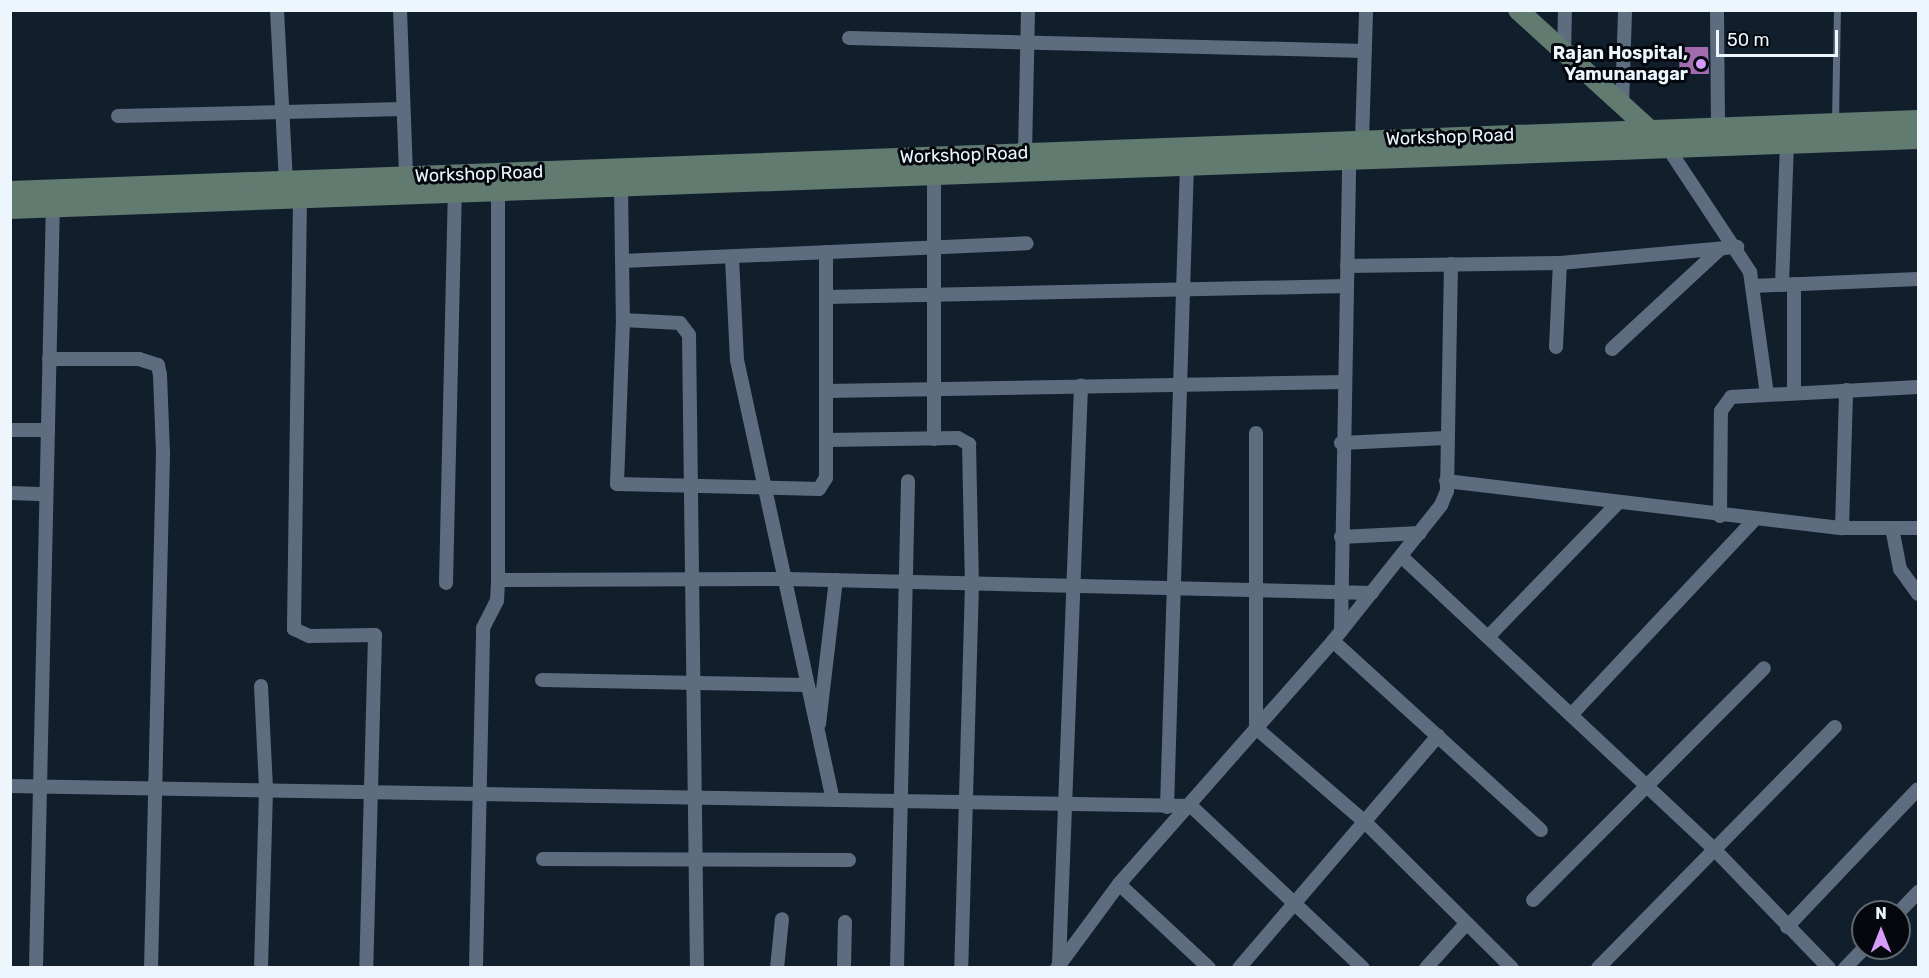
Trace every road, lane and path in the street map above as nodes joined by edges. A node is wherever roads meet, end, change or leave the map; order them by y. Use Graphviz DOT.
graph roads {
  1 [pos="277,10"];
  2 [pos="400,10"];
  3 [pos="1028,10"];
  4 [pos="1366,10"];
  5 [pos="1518,10"];
  6 [pos="1565,10"];
  7 [pos="1625,10"];
  8 [pos="1717,10"];
  9 [pos="1837,10"];
  10 [pos="849,38"];
  11 [pos="1024,46"];
  12 [pos="1365,51"];
  13 [pos="1564,57"];
  14 [pos="1622,107"];
  15 [pos="402,109"];
  16 [pos="282,112"];
  17 [pos="118,116"];
  18 [pos="1918,120"];
  19 [pos="1835,123"];
  20 [pos="1718,127"];
  21 [pos="1650,130"];
  22 [pos="1918,139"];
  23 [pos="1362,140"];
  24 [pos="1787,144"];
  25 [pos="1668,148"];
  26 [pos="1025,153"];
  27 [pos="1349,159"];
  28 [pos="934,165"];
  29 [pos="1187,165"];
  30 [pos="406,177"];
  31 [pos="286,182"];
  32 [pos="621,186"];
  33 [pos="498,190"];
  34 [pos="10,191"];
  35 [pos="455,192"];
  36 [pos="300,198"];
  37 [pos="53,199"];
  38 [pos="10,209"];
  39 [pos="1027,243"];
  40 [pos="934,247"];
  41 [pos="1737,247"];
  42 [pos="1719,250"];
  43 [pos="826,252"];
  44 [pos="732,258"];
  45 [pos="622,261"];
  46 [pos="1560,263"];
  47 [pos="1451,264"];
  48 [pos="1347,266"];
  49 [pos="1918,279"];
  50 [pos="1788,285"];
  51 [pos="1347,286"];
  52 [pos="1753,286"];
  53 [pos="1185,291"];
  54 [pos="933,295"];
  55 [pos="827,297"];
  56 [pos="623,320"];
  57 [pos="1556,347"];
  58 [pos="1612,349"];
  59 [pos="50,359"];
  60 [pos="1345,382"];
  61 [pos="1081,385"];
  62 [pos="1178,385"];
  63 [pos="1918,387"];
  64 [pos="933,388"];
  65 [pos="1846,390"];
  66 [pos="826,391"];
  67 [pos="1794,393"];
  68 [pos="1767,394"];
  69 [pos="10,430"];
  70 [pos="48,430"];
  71 [pos="1256,433"];
  72 [pos="934,438"];
  73 [pos="1446,438"];
  74 [pos="826,440"];
  75 [pos="1341,443"];
  76 [pos="908,481"];
  77 [pos="1446,481"];
  78 [pos="689,486"];
  79 [pos="766,487"];
  80 [pos="10,494"];
  81 [pos="46,494"];
  82 [pos="1617,504"];
  83 [pos="1720,516"];
  84 [pos="1755,519"];
  85 [pos="1842,528"];
  86 [pos="1892,528"];
  87 [pos="1918,528"];
  88 [pos="1420,532"];
  89 [pos="1341,537"];
  90 [pos="1402,557"];
  91 [pos="787,579"];
  92 [pos="498,580"];
  93 [pos="836,580"];
  94 [pos="692,581"];
  95 [pos="906,582"];
  96 [pos="446,583"];
  97 [pos="972,583"];
  98 [pos="1076,585"];
  99 [pos="1174,588"];
  100 [pos="1255,592"];
  101 [pos="1342,593"];
  102 [pos="1372,593"];
  103 [pos="1918,594"];
  104 [pos="1337,636"];
  105 [pos="1488,637"];
  106 [pos="1764,668"];
  107 [pos="542,680"];
  108 [pos="693,684"];
  109 [pos="805,685"];
  110 [pos="261,686"];
  111 [pos="1571,715"];
  112 [pos="1835,727"];
  113 [pos="1256,728"];
  114 [pos="818,732"];
  115 [pos="1438,736"];
  116 [pos="10,786"];
  117 [pos="41,786"];
  118 [pos="155,788"];
  119 [pos="1649,788"];
  120 [pos="1918,789"];
  121 [pos="266,790"];
  122 [pos="374,793"];
  123 [pos="483,794"];
  124 [pos="692,796"];
  125 [pos="833,800"];
  126 [pos="898,800"];
  127 [pos="968,801"];
  128 [pos="1067,804"];
  129 [pos="1191,806"];
  130 [pos="1167,807"];
  131 [pos="1365,822"];
  132 [pos="1541,830"];
  133 [pos="1714,849"];
  134 [pos="543,859"];
  135 [pos="849,860"];
  136 [pos="693,861"];
  137 [pos="1119,884"];
  138 [pos="1533,900"];
  139 [pos="1296,904"];
  140 [pos="782,919"];
  141 [pos="845,922"];
  142 [pos="1464,924"];
  143 [pos="1787,927"];
  144 [pos="1059,967"];
  145 [pos="36,968"];
  146 [pos="151,968"];
  147 [pos="261,968"];
  148 [pos="366,968"];
  149 [pos="476,968"];
  150 [pos="697,968"];
  151 [pos="777,968"];
  152 [pos="844,968"];
  153 [pos="897,968"];
  154 [pos="961,968"];
  155 [pos="1209,968"];
  156 [pos="1239,968"];
  157 [pos="1363,968"];
  158 [pos="1426,968"];
  159 [pos="1512,968"];
  160 [pos="1598,968"];
  161 [pos="1829,968"];
  1 -- 16 [label="street"];
  2 -- 15 [label="street"];
  3 -- 11 [label="street"];
  4 -- 12 [label="street"];
  5 -- 13 [label="main road"];
  6 -- 13 [label="street"];
  7 -- 14 [label="street"];
  8 -- 20 [label="street"];
  9 -- 19 [label="lane"];
  10 -- 11 [label="street"];
  11 -- 12 [label="street"];
  11 -- 26 [label="street"];
  12 -- 23 [label="street"];
  13 -- 14 [label="main road"];
  14 -- 21 [label="main road"];
  15 -- 16 [label="street"];
  15 -- 30 [label="street"];
  16 -- 17 [label="street"];
  16 -- 31 [label="street"];
  18 -- 19 [label="main road, Workshop Road"];
  19 -- 20 [label="main road, Workshop Road"];
  20 -- 21 [label="main road, Workshop Road"];
  21 -- 23 [label="main road, Workshop Road"];
  21 -- 25 [label="main road"];
  22 -- 24 [label="main road, Workshop Road"];
  23 -- 26 [label="main road, Workshop Road"];
  24 -- 25 [label="main road, Workshop Road"];
  24 -- 50 [label="street"];
  25 -- 27 [label="main road, Workshop Road"];
  25 -- 41 [label="street"];
  26 -- 28 [label="main road, Workshop Road"];
  27 -- 29 [label="main road, Workshop Road"];
  27 -- 48 [label="street"];
  28 -- 29 [label="main road, Workshop Road"];
  28 -- 30 [label="main road, Workshop Road"];
  28 -- 32 [label="main road, Workshop Road"];
  28 -- 40 [label="street"];
  29 -- 53 [label="street"];
  30 -- 31 [label="main road, Workshop Road"];
  31 -- 37 [label="main road, Workshop Road"];
  32 -- 33 [label="main road, Workshop Road"];
  32 -- 45 [label="street"];
  33 -- 35 [label="main road, Workshop Road"];
  33 -- 92 [label="street"];
  34 -- 37 [label="main road, Workshop Road"];
  35 -- 36 [label="main road, Workshop Road"];
  35 -- 96 [label="street"];
  36 -- 37 [label="main road, Workshop Road"];
  36 -- 122 [label="street"];
  37 -- 38 [label="main road, Workshop Road"];
  37 -- 59 [label="street"];
  39 -- 40 [label="street"];
  40 -- 43 [label="street"];
  40 -- 54 [label="street"];
  41 -- 42 [label="street"];
  41 -- 52 [label="street"];
  42 -- 46 [label="street"];
  42 -- 58 [label="street"];
  43 -- 44 [label="street"];
  43 -- 55 [label="street"];
  44 -- 45 [label="street"];
  44 -- 79 [label="street"];
  45 -- 56 [label="street"];
  46 -- 47 [label="street"];
  46 -- 57 [label="street"];
  47 -- 48 [label="street"];
  47 -- 73 [label="street"];
  48 -- 51 [label="street"];
  49 -- 50 [label="street"];
  50 -- 52 [label="street"];
  50 -- 67 [label="street"];
  51 -- 53 [label="street"];
  51 -- 60 [label="street"];
  52 -- 68 [label="street"];
  53 -- 54 [label="street"];
  53 -- 62 [label="street"];
  54 -- 55 [label="street"];
  54 -- 64 [label="street"];
  55 -- 66 [label="street"];
  56 -- 78 [label="street"];
  56 -- 78 [label="street"];
  59 -- 70 [label="street"];
  59 -- 118 [label="street"];
  60 -- 62 [label="street"];
  60 -- 75 [label="street"];
  61 -- 62 [label="street"];
  61 -- 64 [label="street"];
  61 -- 98 [label="street"];
  62 -- 99 [label="street"];
  63 -- 65 [label="street"];
  64 -- 66 [label="street"];
  64 -- 72 [label="street"];
  65 -- 67 [label="street"];
  65 -- 85 [label="street"];
  66 -- 74 [label="street"];
  67 -- 68 [label="street"];
  68 -- 83 [label="street"];
  69 -- 70 [label="street"];
  70 -- 81 [label="street"];
  71 -- 100 [label="street"];
  72 -- 74 [label="street"];
  72 -- 97 [label="street"];
  73 -- 75 [label="street"];
  73 -- 77 [label="street"];
  74 -- 79 [label="street"];
  75 -- 89 [label="street"];
  76 -- 95 [label="street"];
  77 -- 82 [label="street"];
  77 -- 88 [label="street"];
  78 -- 79 [label="street"];
  78 -- 94 [label="street"];
  79 -- 91 [label="street"];
  80 -- 81 [label="street"];
  81 -- 117 [label="street"];
  82 -- 83 [label="street"];
  82 -- 105 [label="street"];
  83 -- 84 [label="street"];
  84 -- 85 [label="street"];
  84 -- 111 [label="street"];
  85 -- 86 [label="street"];
  86 -- 87 [label="street"];
  86 -- 103 [label="street"];
  88 -- 89 [label="street"];
  88 -- 90 [label="street"];
  89 -- 101 [label="street"];
  90 -- 102 [label="street"];
  90 -- 105 [label="street"];
  91 -- 93 [label="street"];
  91 -- 94 [label="street"];
  91 -- 109 [label="street"];
  92 -- 94 [label="street"];
  92 -- 123 [label="street"];
  93 -- 95 [label="street"];
  93 -- 114 [label="street"];
  94 -- 108 [label="street"];
  95 -- 97 [label="street"];
  95 -- 126 [label="street"];
  97 -- 98 [label="street"];
  97 -- 127 [label="street"];
  98 -- 99 [label="street"];
  98 -- 128 [label="street"];
  99 -- 100 [label="street"];
  99 -- 130 [label="street"];
  100 -- 101 [label="street"];
  100 -- 113 [label="street"];
  101 -- 102 [label="street"];
  101 -- 104 [label="street"];
  102 -- 104 [label="street"];
  104 -- 113 [label="street"];
  104 -- 115 [label="street"];
  105 -- 111 [label="street"];
  106 -- 119 [label="street"];
  107 -- 108 [label="street"];
  108 -- 109 [label="street"];
  108 -- 124 [label="street"];
  109 -- 114 [label="street"];
  110 -- 121 [label="street"];
  111 -- 119 [label="street"];
  112 -- 133 [label="street"];
  113 -- 129 [label="street"];
  113 -- 131 [label="street"];
  114 -- 125 [label="street"];
  115 -- 131 [label="street"];
  115 -- 132 [label="street"];
  116 -- 117 [label="street"];
  117 -- 118 [label="street"];
  117 -- 145 [label="street"];
  118 -- 121 [label="street"];
  118 -- 146 [label="street"];
  119 -- 133 [label="street"];
  119 -- 138 [label="street"];
  120 -- 143 [label="street"];
  121 -- 122 [label="street"];
  121 -- 147 [label="street"];
  122 -- 123 [label="street"];
  122 -- 148 [label="street"];
  123 -- 124 [label="street"];
  123 -- 149 [label="street"];
  124 -- 125 [label="street"];
  124 -- 136 [label="street"];
  125 -- 126 [label="street"];
  126 -- 127 [label="street"];
  126 -- 153 [label="street"];
  127 -- 128 [label="street"];
  127 -- 154 [label="street"];
  128 -- 130 [label="street"];
  128 -- 144 [label="street"];
  129 -- 130 [label="street"];
  129 -- 137 [label="street"];
  129 -- 139 [label="street"];
  131 -- 139 [label="street"];
  131 -- 142 [label="street"];
  133 -- 143 [label="street"];
  133 -- 160 [label="street"];
  134 -- 136 [label="street"];
  135 -- 136 [label="street"];
  136 -- 150 [label="street"];
  137 -- 144 [label="street"];
  137 -- 155 [label="street"];
  139 -- 156 [label="street"];
  139 -- 157 [label="street"];
  140 -- 151 [label="street"];
  141 -- 152 [label="street"];
  142 -- 158 [label="street"];
  142 -- 159 [label="street"];
  143 -- 161 [label="street"];
}
